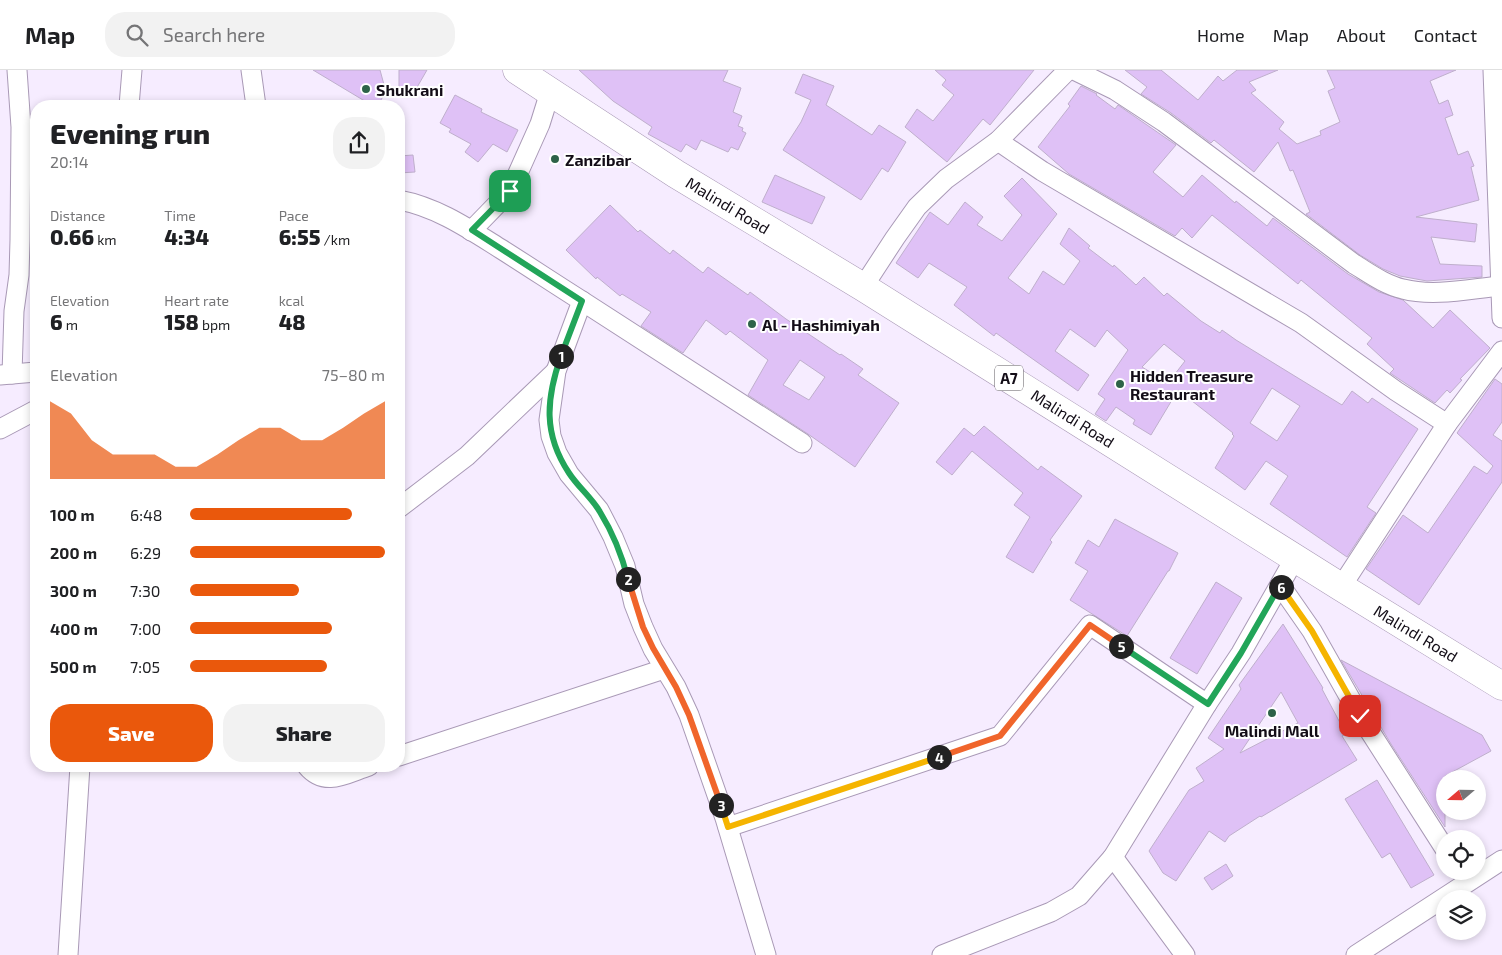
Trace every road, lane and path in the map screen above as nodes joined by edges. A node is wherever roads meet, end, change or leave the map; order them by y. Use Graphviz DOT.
graph roads {
  1 [pos="17,70"];
  2 [pos="132,70"];
  3 [pos="251,70"];
  4 [pos="517,70"];
  5 [pos="1068,70"];
  6 [pos="1074,70"];
  7 [pos="1493,70"];
  8 [pos="550,92"];
  9 [pos="130,100"];
  10 [pos="255,100"];
  11 [pos="998,141"];
  12 [pos="405,201"];
  13 [pos="472,230"];
  14 [pos="1500,286"];
  15 [pos="863,287"];
  16 [pos="582,301"];
  17 [pos="1502,318"];
  18 [pos="1502,351"];
  19 [pos="556,371"];
  20 [pos="30,373"];
  21 [pos="6,375"];
  22 [pos="30,413"];
  23 [pos="1447,424"];
  24 [pos="0,429"];
  25 [pos="802,443"];
  26 [pos="405,503"];
  27 [pos="1295,558"];
  28 [pos="1280,585"];
  29 [pos="1341,587"];
  30 [pos="664,669"];
  31 [pos="1502,686"];
  32 [pos="1208,704"];
  33 [pos="405,754"];
  34 [pos="80,772"];
  35 [pos="313,772"];
  36 [pos="351,772"];
  37 [pos="728,827"];
  38 [pos="1436,835"];
  39 [pos="1113,857"];
  40 [pos="1502,860"];
  41 [pos="1486,867"];
  42 [pos="1459,880"];
  43 [pos="68,955"];
  44 [pos="766,955"];
  45 [pos="942,955"];
  46 [pos="1185,955"];
  47 [pos="1356,955"];
  1 -- 21 [label="street"];
  2 -- 9 [label="street"];
  3 -- 10 [label="street"];
  4 -- 8 [label="highway, Malindi Road / A7"];
  5 -- 11 [label="street"];
  6 -- 14 [label="street"];
  7 -- 14 [label="street"];
  8 -- 13 [label="street"];
  8 -- 15 [label="highway, Malindi Road / A7"];
  11 -- 15 [label="street"];
  11 -- 23 [label="street"];
  12 -- 13 [label="street"];
  13 -- 16 [label="street"];
  14 -- 17 [label="street"];
  15 -- 27 [label="highway, Malindi Road / A7"];
  16 -- 19 [label="street"];
  16 -- 25 [label="street"];
  18 -- 23 [label="street"];
  19 -- 26 [label="street"];
  19 -- 30 [label="street"];
  20 -- 21 [label="street"];
  22 -- 24 [label="street"];
  23 -- 29 [label="street"];
  27 -- 28 [label="street"];
  27 -- 29 [label="highway, Malindi Road / A7"];
  28 -- 32 [label="street"];
  28 -- 38 [label="street"];
  29 -- 31 [label="highway, Malindi Road / A7"];
  30 -- 33 [label="street"];
  30 -- 37 [label="street"];
  32 -- 37 [label="street"];
  32 -- 39 [label="street"];
  34 -- 43 [label="street"];
  35 -- 36 [label="street"];
  37 -- 44 [label="street"];
  39 -- 45 [label="street"];
  39 -- 46 [label="street"];
  40 -- 41 [label="street"];
  42 -- 47 [label="street"];
}
